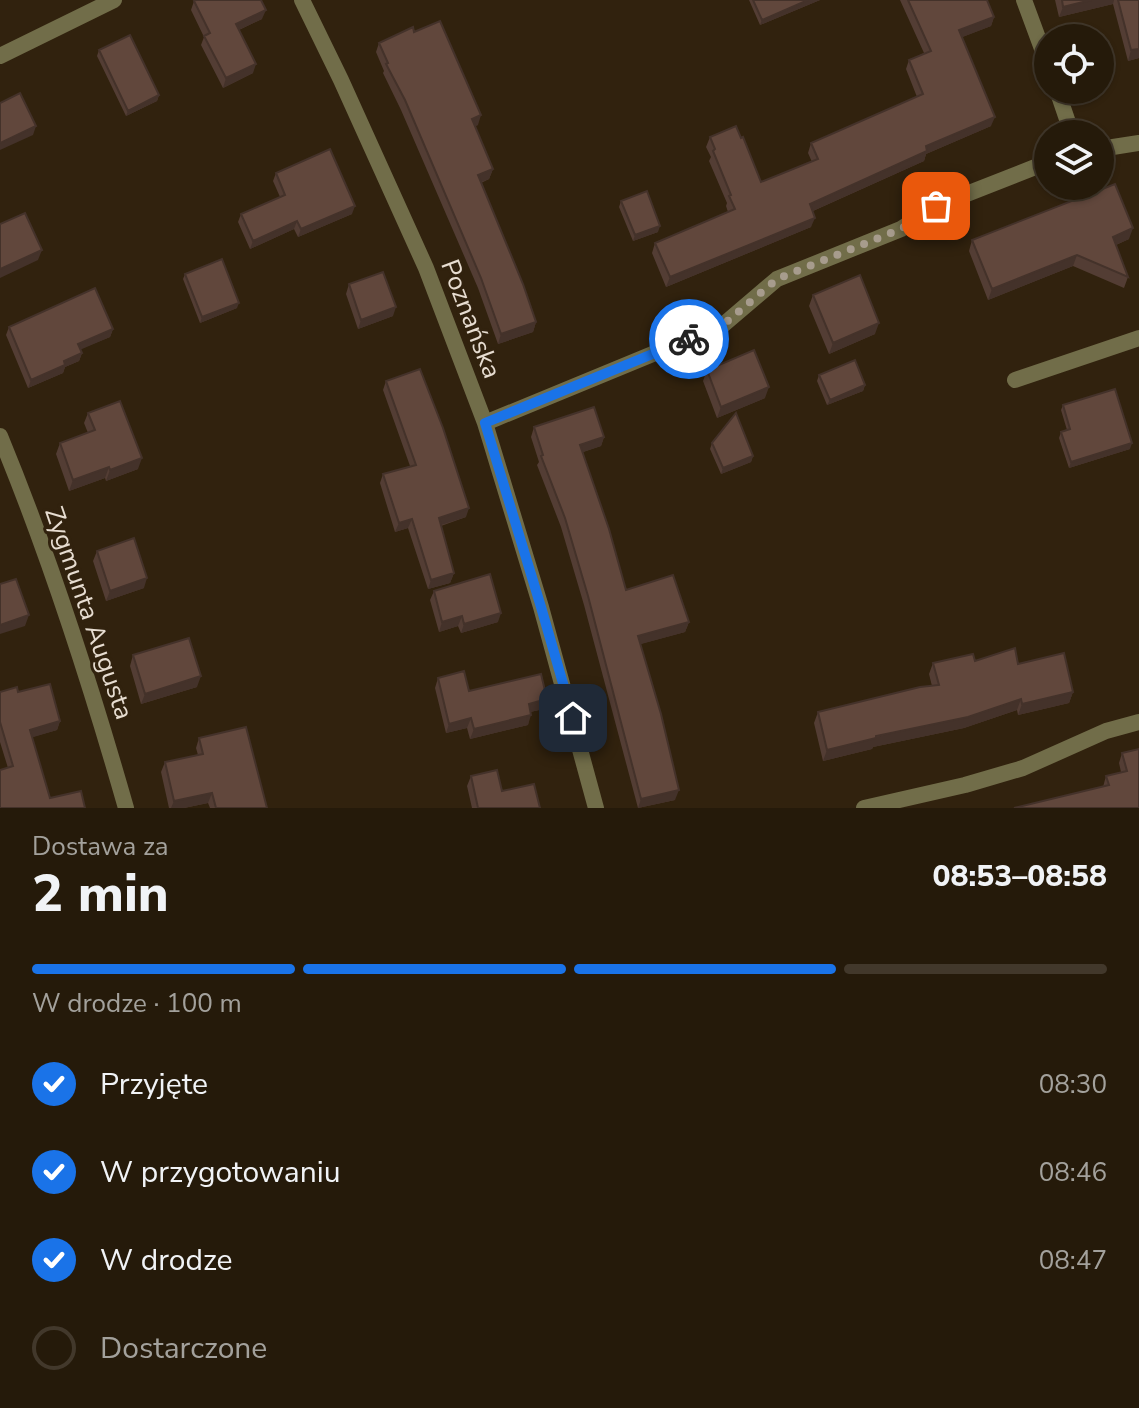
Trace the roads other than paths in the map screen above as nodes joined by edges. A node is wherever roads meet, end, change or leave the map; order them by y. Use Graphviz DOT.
graph roads {
  1 [pos="114,0"];
  2 [pos="302,0"];
  3 [pos="1024,0"];
  4 [pos="1034,27"];
  5 [pos="0,56"];
  6 [pos="1139,143"];
  7 [pos="1114,147"];
  8 [pos="1034,168"];
  9 [pos="1139,338"];
  10 [pos="1015,380"];
  11 [pos="485,423"];
  12 [pos="0,436"];
  13 [pos="1139,722"];
  14 [pos="126,808"];
  15 [pos="596,808"];
  16 [pos="864,808"];
  1 -- 5 [label="street"];
  2 -- 11 [label="street, Poznańska"];
  3 -- 4 [label="street"];
  6 -- 7 [label="street"];
  8 -- 11 [label="street"];
  9 -- 10 [label="street"];
  11 -- 15 [label="street, Poznańska"];
  12 -- 14 [label="street, Zygmunta Augusta"];
  13 -- 16 [label="street"];
}
